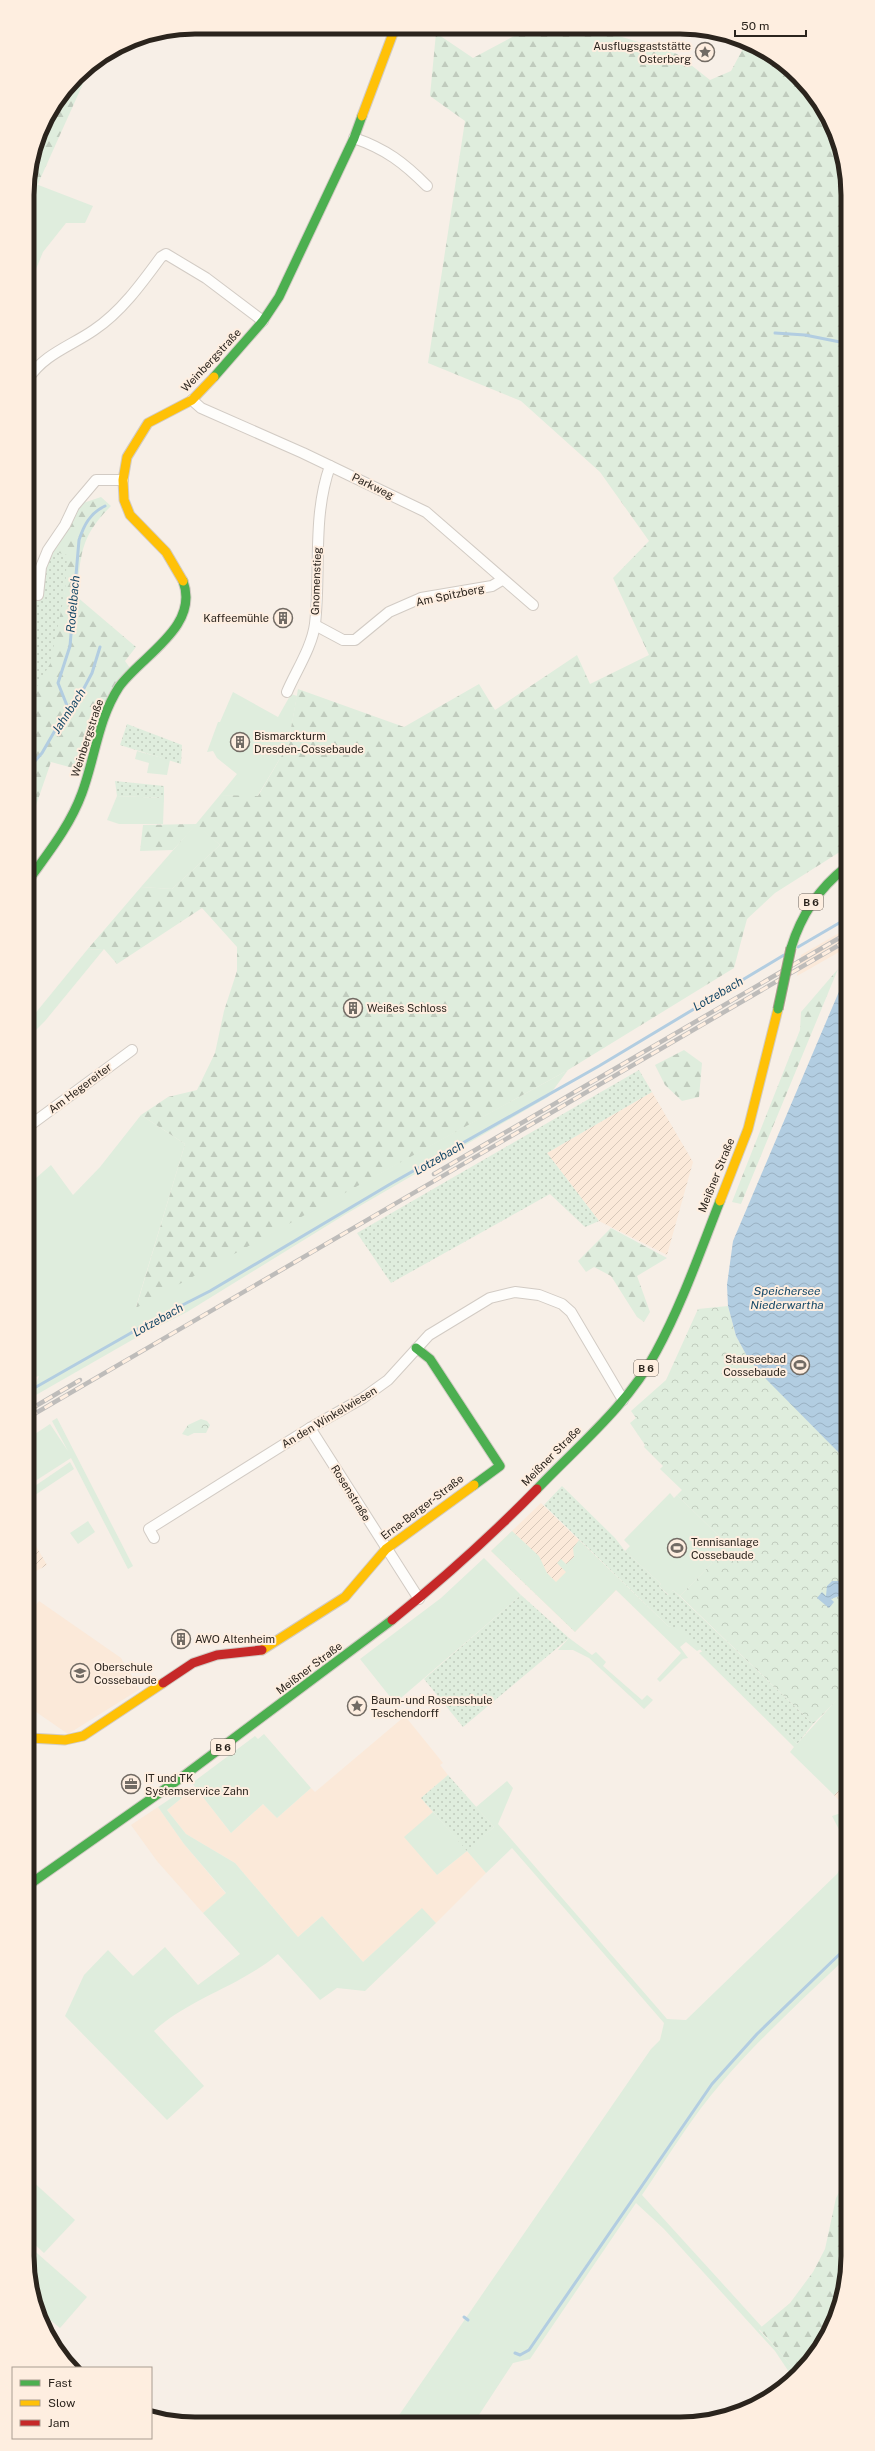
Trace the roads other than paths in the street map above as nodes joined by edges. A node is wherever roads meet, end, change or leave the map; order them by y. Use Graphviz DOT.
graph roads {
  1 [pos="393,34"];
  2 [pos="354,138"];
  3 [pos="428,186"];
  4 [pos="262,322"];
  5 [pos="34,371"];
  6 [pos="192,400"];
  7 [pos="330,466"];
  8 [pos="123,480"];
  9 [pos="502,580"];
  10 [pos="38,595"];
  11 [pos="533,605"];
  12 [pos="315,625"];
  13 [pos="287,692"];
  14 [pos="841,871"];
  15 [pos="34,872"];
  16 [pos="132,1050"];
  17 [pos="34,1122"];
  18 [pos="416,1348"];
  19 [pos="623,1400"];
  20 [pos="310,1428"];
  21 [pos="154,1538"];
  22 [pos="386,1549"];
  23 [pos="419,1599"];
  24 [pos="34,1738"];
  25 [pos="34,1881"];
  1 -- 2 [label="street, Weinbergstraße"];
  2 -- 3 [label="street"];
  2 -- 4 [label="street, Weinbergstraße"];
  4 -- 5 [label="street"];
  4 -- 6 [label="street, Weinbergstraße"];
  6 -- 7 [label="street, Parkweg"];
  6 -- 8 [label="street, Weinbergstraße"];
  7 -- 9 [label="street, Parkweg"];
  7 -- 12 [label="street, Gnomenstieg"];
  8 -- 10 [label="street"];
  8 -- 15 [label="street, Weinbergstraße"];
  9 -- 11 [label="street, Parkweg"];
  9 -- 12 [label="street, Am Spitzberg"];
  12 -- 13 [label="street, Gnomenstieg"];
  14 -- 19 [label="street, Meißner Straße / B 6, bridge"];
  16 -- 17 [label="street, Am Hegereiter"];
  18 -- 19 [label="street, An den Winkelwiesen"];
  18 -- 20 [label="street, An den Winkelwiesen"];
  18 -- 22 [label="street, Erna-Berger-Straße"];
  19 -- 23 [label="street, Meißner Straße / B 6"];
  20 -- 21 [label="street, An den Winkelwiesen"];
  20 -- 22 [label="street, Rosenstraße"];
  22 -- 23 [label="street, Rosenstraße"];
  22 -- 24 [label="street, Erna-Berger-Straße"];
  23 -- 25 [label="street, Meißner Straße / B 6"];
}
